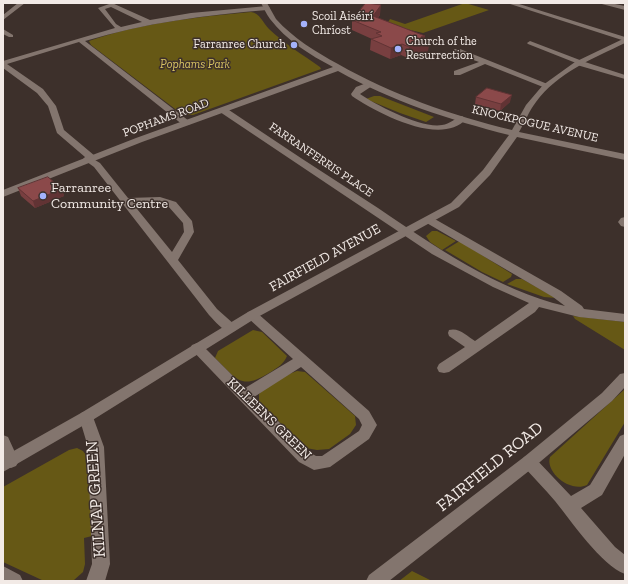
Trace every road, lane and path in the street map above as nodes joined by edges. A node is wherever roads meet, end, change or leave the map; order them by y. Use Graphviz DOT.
graph roads {
  1 [pos="22,3"];
  2 [pos="121,3"];
  3 [pos="510,3"];
  4 [pos="601,3"];
  5 [pos="112,5"];
  6 [pos="266,6"];
  7 [pos="625,8"];
  8 [pos="3,18"];
  9 [pos="148,22"];
  10 [pos="120,29"];
  11 [pos="3,31"];
  12 [pos="11,36"];
  13 [pos="80,40"];
  14 [pos="625,40"];
  15 [pos="530,43"];
  16 [pos="457,51"];
  17 [pos="485,62"];
  18 [pos="581,63"];
  19 [pos="3,64"];
  20 [pos="338,68"];
  21 [pos="457,72"];
  22 [pos="625,76"];
  23 [pos="369,84"];
  24 [pos="546,85"];
  25 [pos="223,110"];
  26 [pos="462,119"];
  27 [pos="186,123"];
  28 [pos="514,133"];
  29 [pos="625,157"];
  30 [pos="90,159"];
  31 [pos="3,194"];
  32 [pos="126,200"];
  33 [pos="429,220"];
  34 [pos="625,220"];
  35 [pos="625,224"];
  36 [pos="405,232"];
  37 [pos="172,261"];
  38 [pos="536,302"];
  39 [pos="582,312"];
  40 [pos="252,315"];
  41 [pos="625,318"];
  42 [pos="230,328"];
  43 [pos="454,333"];
  44 [pos="197,348"];
  45 [pos="474,348"];
  46 [pos="302,360"];
  47 [pos="444,368"];
  48 [pos="625,378"];
  49 [pos="244,396"];
  50 [pos="86,417"];
  51 [pos="625,440"];
  52 [pos="3,441"];
  53 [pos="529,462"];
  54 [pos="7,463"];
  55 [pos="569,506"];
  56 [pos="625,566"];
  57 [pos="3,575"];
  58 [pos="14,581"];
  59 [pos="95,581"];
  60 [pos="375,581"];
  1 -- 8 [label="street"];
  2 -- 5 [label="street"];
  3 -- 14 [label="street"];
  4 -- 7 [label="street"];
  5 -- 9 [label="street"];
  5 -- 10 [label="street"];
  6 -- 9 [label="street"];
  6 -- 20 [label="street, KNOCKPOGUE AVENUE"];
  9 -- 10 [label="street"];
  10 -- 13 [label="street"];
  11 -- 12 [label="street"];
  13 -- 19 [label="street"];
  13 -- 27 [label="street"];
  14 -- 18 [label="street, FAIRFIELD AVENUE"];
  15 -- 18 [label="street"];
  16 -- 17 [label="street"];
  17 -- 21 [label="street"];
  17 -- 24 [label="street"];
  18 -- 22 [label="street"];
  18 -- 24 [label="street, FAIRFIELD AVENUE"];
  19 -- 30 [label="street"];
  20 -- 23 [label="street, KNOCKPOGUE AVENUE"];
  20 -- 25 [label="street, POPHAMS ROAD"];
  23 -- 26 [label="street, KNOCKPOGUE AVENUE"];
  23 -- 26 [label="street, KNOCKPOGUE AVENUE"];
  24 -- 28 [label="street, FAIRFIELD AVENUE"];
  25 -- 27 [label="street, POPHAMS ROAD"];
  25 -- 36 [label="street, FARRANFERRIS PLACE"];
  26 -- 28 [label="street, KNOCKPOGUE AVENUE"];
  27 -- 30 [label="street, POPHAMS ROAD"];
  28 -- 29 [label="street, KNOCKPOGUE AVENUE"];
  28 -- 33 [label="street, FAIRFIELD AVENUE"];
  30 -- 31 [label="street, POPHAMS ROAD"];
  30 -- 32 [label="street"];
  32 -- 37 [label="street"];
  32 -- 37 [label="street"];
  33 -- 36 [label="street, FAIRFIELD AVENUE"];
  33 -- 39 [label="street"];
  34 -- 35 [label="street"];
  36 -- 38 [label="street, FARRANFERRIS PLACE"];
  36 -- 40 [label="street, FAIRFIELD AVENUE"];
  37 -- 42 [label="street"];
  38 -- 39 [label="street, FARRANFERRIS PLACE"];
  38 -- 45 [label="street"];
  39 -- 41 [label="street, FARRANFERRIS PLACE"];
  40 -- 42 [label="street, FAIRFIELD AVENUE"];
  40 -- 46 [label="street, KILLEENS GREEN"];
  42 -- 44 [label="street, FAIRFIELD AVENUE"];
  43 -- 45 [label="street"];
  44 -- 49 [label="street, KILLEENS GREEN"];
  44 -- 50 [label="street, FAIRFIELD AVENUE"];
  45 -- 47 [label="street"];
  46 -- 49 [label="street"];
  46 -- 49 [label="street, KILLEENS GREEN"];
  48 -- 53 [label="street, FAIRFIELD ROAD"];
  50 -- 54 [label="street, FAIRFIELD AVENUE"];
  50 -- 59 [label="street, KILNAP GREEN"];
  51 -- 55 [label="street"];
  52 -- 54 [label="street"];
  53 -- 55 [label="street"];
  53 -- 60 [label="street, FAIRFIELD ROAD"];
  55 -- 56 [label="street"];
  57 -- 58 [label="street"];
}
